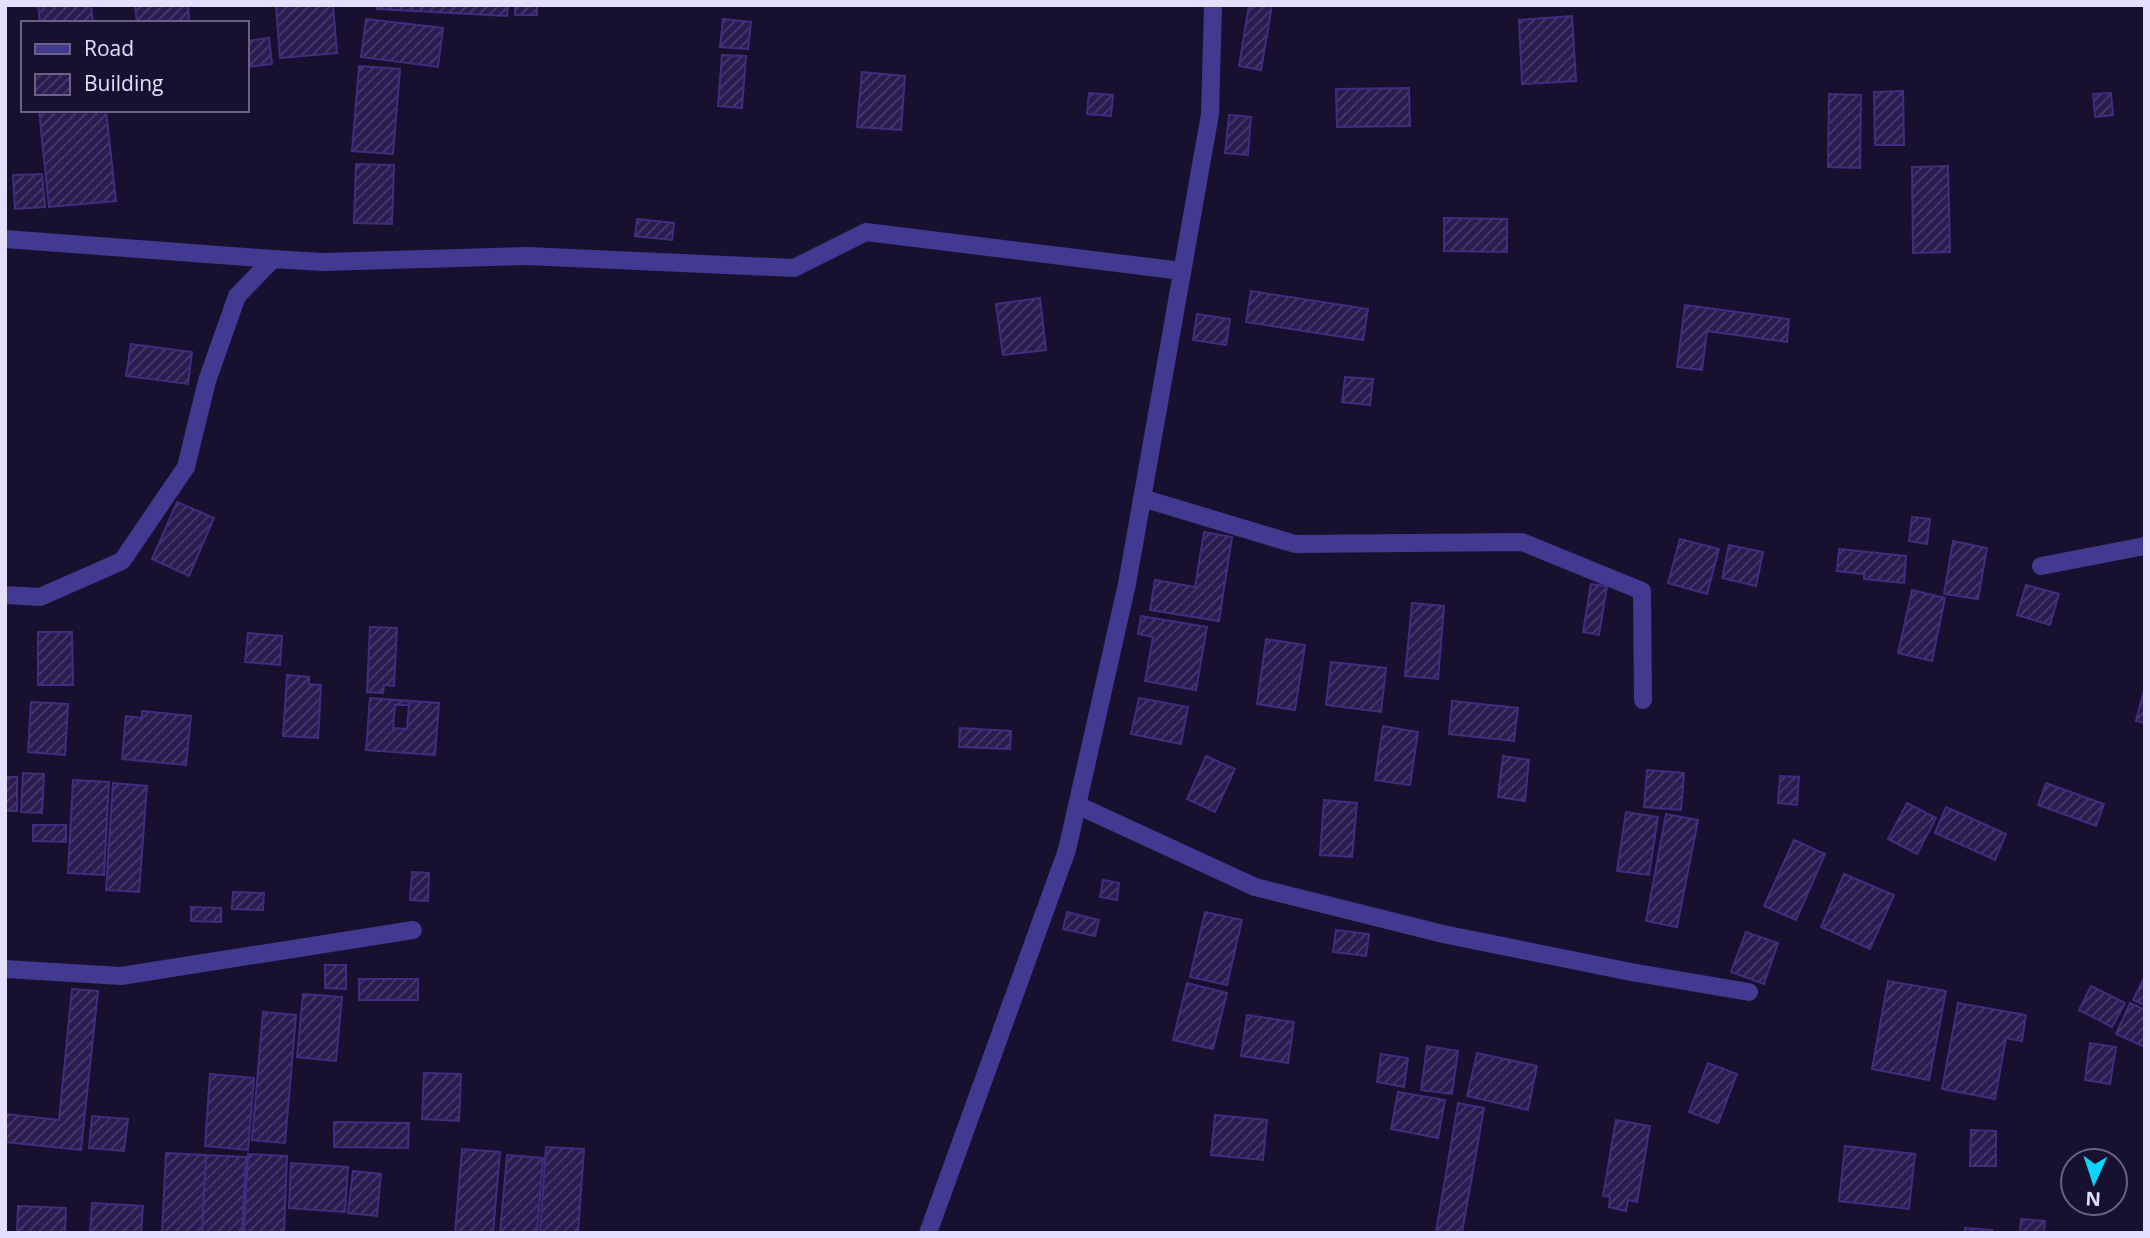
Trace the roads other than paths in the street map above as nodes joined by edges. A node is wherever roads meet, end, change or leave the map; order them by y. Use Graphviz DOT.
graph roads {
  1 [pos="1213,5"];
  2 [pos="5,239"];
  3 [pos="273,259"];
  4 [pos="1182,271"];
  5 [pos="1142,498"];
  6 [pos="2145,546"];
  7 [pos="2041,566"];
  8 [pos="5,595"];
  9 [pos="1643,700"];
  10 [pos="1077,805"];
  11 [pos="413,930"];
  12 [pos="5,969"];
  13 [pos="1749,992"];
  14 [pos="928,1233"];
  1 -- 4 [label="street"];
  2 -- 3 [label="street"];
  3 -- 4 [label="street"];
  3 -- 8 [label="street"];
  4 -- 5 [label="street"];
  5 -- 9 [label="street"];
  5 -- 10 [label="street"];
  6 -- 7 [label="street"];
  10 -- 13 [label="street"];
  10 -- 14 [label="street"];
  11 -- 12 [label="street"];
}
